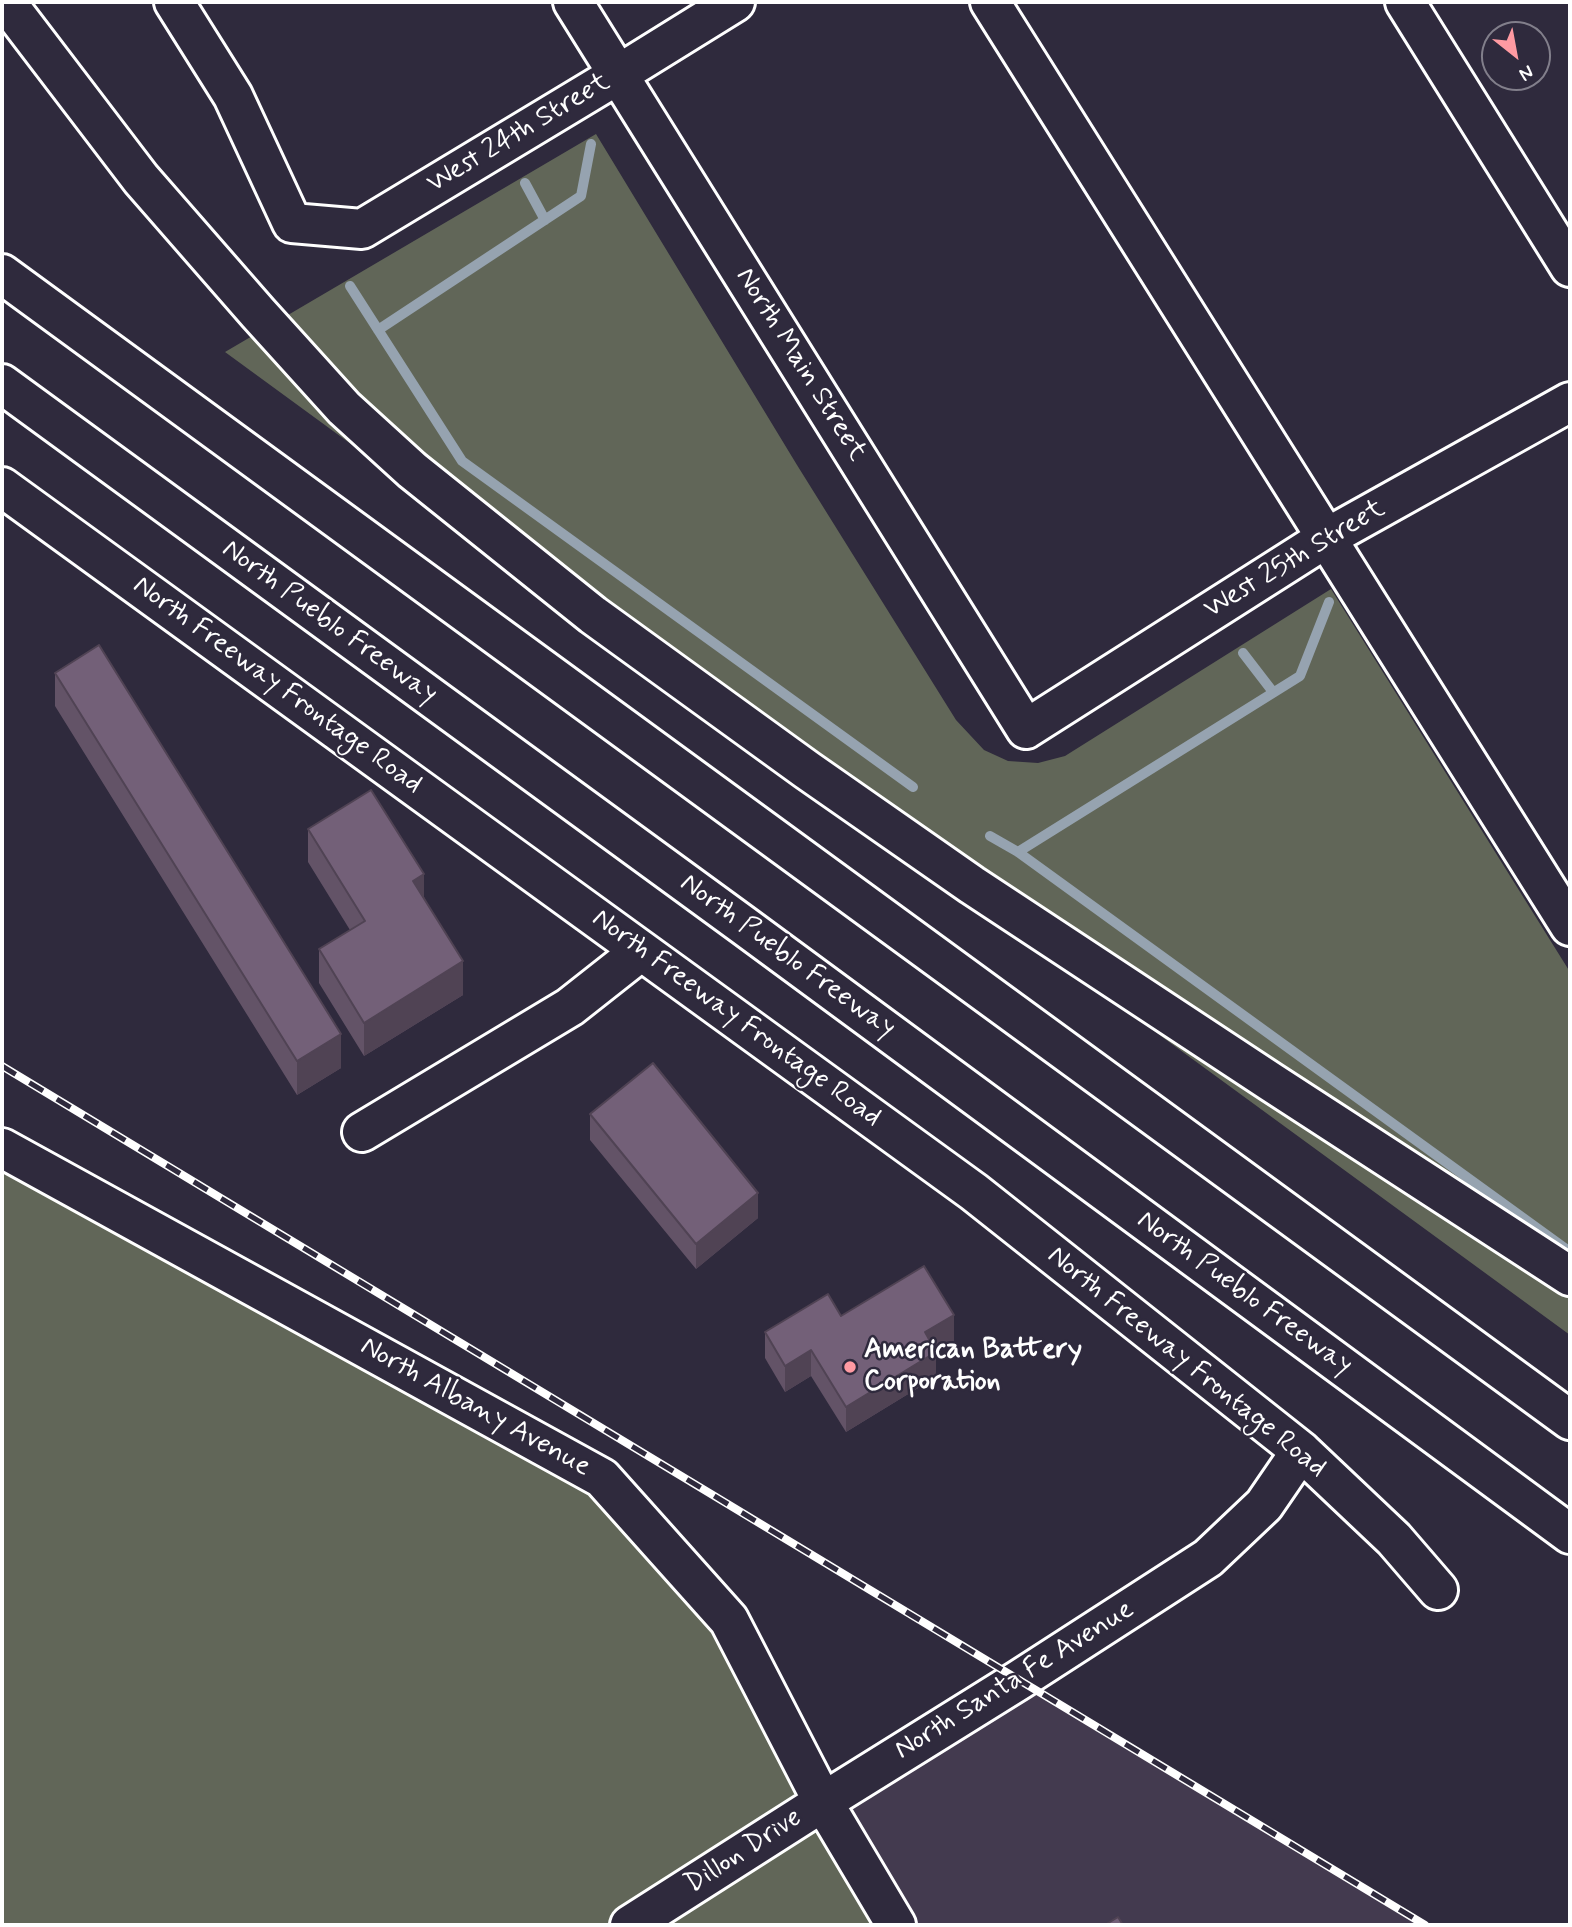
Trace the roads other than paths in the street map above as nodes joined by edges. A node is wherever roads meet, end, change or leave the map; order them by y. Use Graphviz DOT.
graph roads {
  1 [pos="6,2"];
  2 [pos="174,2"];
  3 [pos="573,2"];
  4 [pos="735,2"];
  5 [pos="990,2"];
  6 [pos="1405,2"];
  7 [pos="619,75"];
  8 [pos="1570,267"];
  9 [pos="2,274"];
  10 [pos="2,384"];
  11 [pos="1570,402"];
  12 [pos="2,486"];
  13 [pos="1328,537"];
  14 [pos="1026,729"];
  15 [pos="1570,926"];
  16 [pos="641,951"];
  17 [pos="362,1132"];
  18 [pos="2,1148"];
  19 [pos="1570,1276"];
  20 [pos="1570,1420"];
  21 [pos="1301,1451"];
  22 [pos="1570,1534"];
  23 [pos="1438,1590"];
  24 [pos="823,1802"];
  25 [pos="630,1925"];
  26 [pos="896,1925"];
  1 -- 19 [label="main road"];
  2 -- 7 [label="main road, West 24th Street"];
  3 -- 7 [label="main road, North Main Street"];
  4 -- 7 [label="main road, West 24th Street"];
  5 -- 13 [label="main road"];
  6 -- 8 [label="main road"];
  7 -- 14 [label="main road, North Main Street"];
  9 -- 20 [label="main road"];
  10 -- 22 [label="main road, North Pueblo Freeway"];
  11 -- 13 [label="main road, West 25th Street"];
  12 -- 16 [label="main road, North Freeway Frontage Road"];
  13 -- 14 [label="main road, West 25th Street"];
  13 -- 15 [label="main road"];
  16 -- 17 [label="main road"];
  16 -- 21 [label="main road, North Freeway Frontage Road"];
  18 -- 24 [label="main road, North Albany Avenue"];
  21 -- 23 [label="main road, North Freeway Frontage Road"];
  21 -- 24 [label="main road, North Santa Fe Avenue"];
  24 -- 25 [label="main road, Dillon Drive"];
  24 -- 26 [label="main road"];
}
